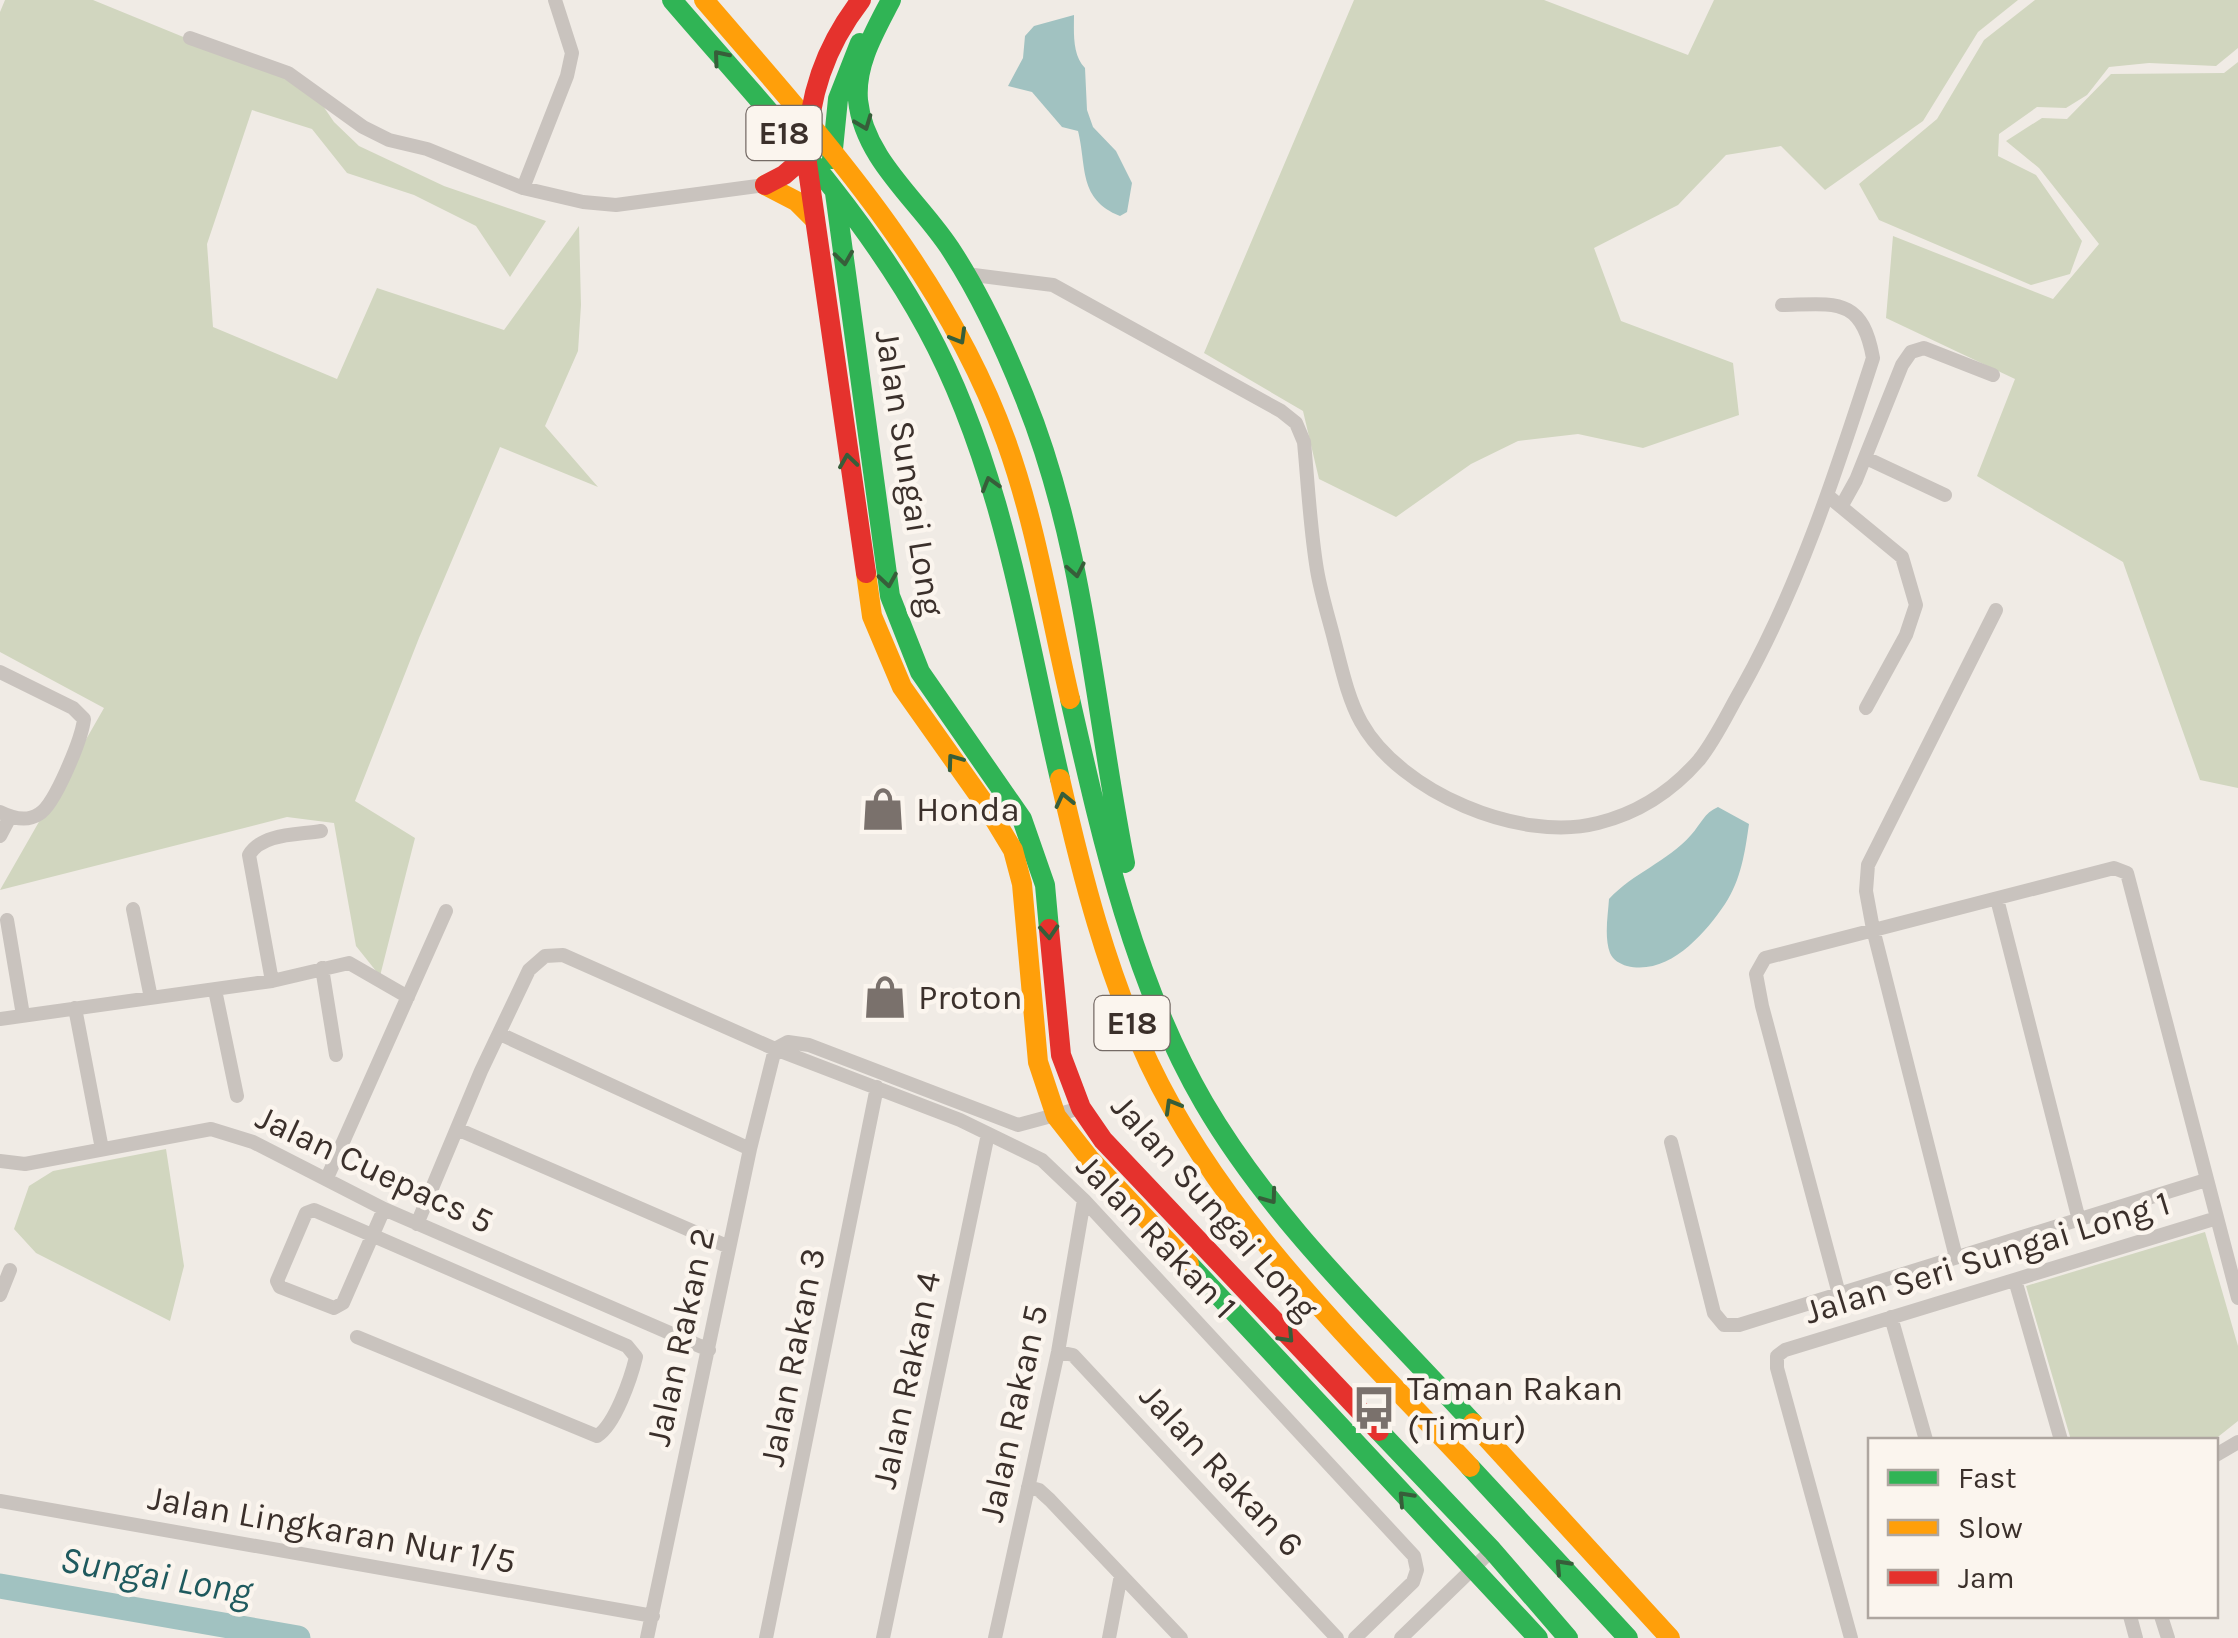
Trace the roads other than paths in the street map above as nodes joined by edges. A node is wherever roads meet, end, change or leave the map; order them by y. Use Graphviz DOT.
graph roads {
  1 [pos="555,0"];
  2 [pos="672,0"];
  3 [pos="704,0"];
  4 [pos="861,0"];
  5 [pos="890,0"];
  6 [pos="190,38"];
  7 [pos="806,156"];
  8 [pos="765,185"];
  9 [pos="523,188"];
  10 [pos="815,220"];
  11 [pos="965,274"];
  12 [pos="1782,305"];
  13 [pos="1993,375"];
  14 [pos="1866,458"];
  15 [pos="1945,495"];
  16 [pos="1828,496"];
  17 [pos="1841,507"];
  18 [pos="1996,610"];
  19 [pos="0,672"];
  20 [pos="1866,708"];
  21 [pos="5,814"];
  22 [pos="321,832"];
  23 [pos="0,836"];
  24 [pos="1997,899"];
  25 [pos="133,909"];
  26 [pos="446,911"];
  27 [pos="7,920"];
  28 [pos="1874,929"];
  29 [pos="322,968"];
  30 [pos="272,981"];
  31 [pos="215,990"];
  32 [pos="1152,992"];
  33 [pos="408,997"];
  34 [pos="151,998"];
  35 [pos="76,1008"];
  36 [pos="23,1015"];
  37 [pos="0,1019"];
  38 [pos="500,1034"];
  39 [pos="775,1049"];
  40 [pos="336,1055"];
  41 [pos="877,1088"];
  42 [pos="237,1096"];
  43 [pos="1081,1108"];
  44 [pos="1056,1116"];
  45 [pos="457,1130"];
  46 [pos="988,1134"];
  47 [pos="1671,1142"];
  48 [pos="102,1148"];
  49 [pos="750,1148"];
  50 [pos="0,1161"];
  51 [pos="326,1178"];
  52 [pos="2206,1180"];
  53 [pos="1084,1200"];
  54 [pos="384,1209"];
  55 [pos="2216,1218"];
  56 [pos="2079,1220"];
  57 [pos="417,1224"];
  58 [pos="374,1236"];
  59 [pos="729,1247"];
  60 [pos="1956,1258"];
  61 [pos="10,1270"];
  62 [pos="2015,1280"];
  63 [pos="1839,1294"];
  64 [pos="0,1295"];
  65 [pos="2238,1298"];
  66 [pos="1892,1317"];
  67 [pos="358,1338"];
  68 [pos="709,1350"];
  69 [pos="1058,1352"];
  70 [pos="1925,1438"];
  71 [pos="2060,1438"];
  72 [pos="1028,1487"];
  73 [pos="0,1501"];
  74 [pos="1492,1550"];
  75 [pos="1471,1570"];
  76 [pos="1121,1575"];
  77 [pos="653,1616"];
  78 [pos="1669,1637"];
  79 [pos="647,1638"];
  80 [pos="766,1638"];
  81 [pos="883,1638"];
  82 [pos="996,1638"];
  83 [pos="1109,1638"];
  84 [pos="1181,1638"];
  85 [pos="1337,1638"];
  86 [pos="1354,1638"];
  87 [pos="1401,1638"];
  88 [pos="1538,1638"];
  89 [pos="1568,1638"];
  90 [pos="1628,1638"];
  91 [pos="1851,1638"];
  1 -- 9 [label="street"];
  90 -- 2 [label="main road, E18, one-way"];
  3 -- 32 [label="main road, E18, one-way"];
  4 -- 7 [label="main road, Jalan Sungai Long"];
  5 -- 11 [label="main road, one-way"];
  5 -- 43 [label="main road, Jalan Sungai Long, one-way"];
  6 -- 9 [label="street"];
  7 -- 8 [label="main road"];
  7 -- 10 [label="main road, Jalan Sungai Long"];
  8 -- 9 [label="street"];
  8 -- 10 [label="main road"];
  44 -- 10 [label="main road, Jalan Sungai Long, one-way"];
  11 -- 16 [label="street"];
  11 -- 32 [label="main road, one-way"];
  12 -- 16 [label="street"];
  13 -- 14 [label="street"];
  14 -- 15 [label="street"];
  14 -- 17 [label="street"];
  16 -- 17 [label="street"];
  17 -- 20 [label="street"];
  18 -- 28 [label="street"];
  19 -- 21 [label="street"];
  21 -- 23 [label="street"];
  22 -- 30 [label="street"];
  24 -- 28 [label="street, Jalan Seri Sungai Long 1"];
  24 -- 52 [label="street, Jalan Seri Sungai Long 1"];
  24 -- 56 [label="street"];
  25 -- 34 [label="street"];
  26 -- 33 [label="street"];
  27 -- 36 [label="street"];
  28 -- 60 [label="street"];
  28 -- 63 [label="street, Jalan Seri Sungai Long 1"];
  29 -- 30 [label="street"];
  29 -- 33 [label="street"];
  29 -- 40 [label="street"];
  30 -- 31 [label="street"];
  31 -- 34 [label="street"];
  31 -- 42 [label="street"];
  32 -- 78 [label="main road, E18, one-way"];
  33 -- 51 [label="street"];
  34 -- 35 [label="street"];
  35 -- 36 [label="street"];
  35 -- 48 [label="street"];
  36 -- 37 [label="street"];
  38 -- 39 [label="street, Jalan Rakan 1"];
  38 -- 45 [label="street"];
  38 -- 49 [label="street"];
  39 -- 41 [label="street, Jalan Rakan 1"];
  39 -- 44 [label="street"];
  39 -- 49 [label="street, Jalan Rakan 2"];
  41 -- 46 [label="street, Jalan Rakan 1"];
  41 -- 80 [label="street, Jalan Rakan 3"];
  43 -- 44 [label="street"];
  43 -- 74 [label="main road, Jalan Sungai Long, one-way"];
  75 -- 44 [label="main road, Jalan Sungai Long, one-way"];
  45 -- 57 [label="street"];
  45 -- 59 [label="street"];
  46 -- 53 [label="street, Jalan Rakan 1"];
  46 -- 81 [label="street, Jalan Rakan 4"];
  47 -- 63 [label="street"];
  48 -- 50 [label="street, Jalan Cuepacs 5"];
  48 -- 51 [label="street, Jalan Cuepacs 5"];
  49 -- 59 [label="street, Jalan Rakan 2"];
  51 -- 54 [label="street, Jalan Cuepacs 5"];
  52 -- 55 [label="street, Jalan Seri Sungai Long 1"];
  52 -- 56 [label="street"];
  53 -- 69 [label="street, Jalan Rakan 5"];
  53 -- 86 [label="street, Jalan Rakan 1"];
  54 -- 57 [label="street, Jalan Cuepacs 5"];
  54 -- 58 [label="street"];
  55 -- 62 [label="street, Jalan Seri Sungai Long 1"];
  55 -- 65 [label="street, Jalan Seri Sungai Long 1"];
  56 -- 60 [label="street"];
  57 -- 68 [label="street, Jalan Cuepacs 5"];
  58 -- 58 [label="street"];
  58 -- 67 [label="street"];
  59 -- 68 [label="street, Jalan Rakan 2"];
  60 -- 63 [label="street"];
  61 -- 64 [label="street"];
  62 -- 66 [label="street, Jalan Seri Sungai Long 1"];
  62 -- 71 [label="street"];
  66 -- 70 [label="street"];
  66 -- 91 [label="street, Jalan Seri Sungai Long 1"];
  68 -- 77 [label="street, Jalan Rakan 2"];
  69 -- 72 [label="street, Jalan Rakan 5"];
  69 -- 85 [label="street, Jalan Rakan 6"];
  72 -- 76 [label="street"];
  72 -- 82 [label="street, Jalan Rakan 5"];
  73 -- 77 [label="street, Jalan Lingkaran Nur 1/5"];
  74 -- 75 [label="street"];
  74 -- 89 [label="main road, Jalan Sungai Long"];
  75 -- 87 [label="street"];
  75 -- 88 [label="main road, Jalan Sungai Long"];
  76 -- 83 [label="street"];
  76 -- 84 [label="street"];
  77 -- 79 [label="street, Jalan Rakan 2"];
}
